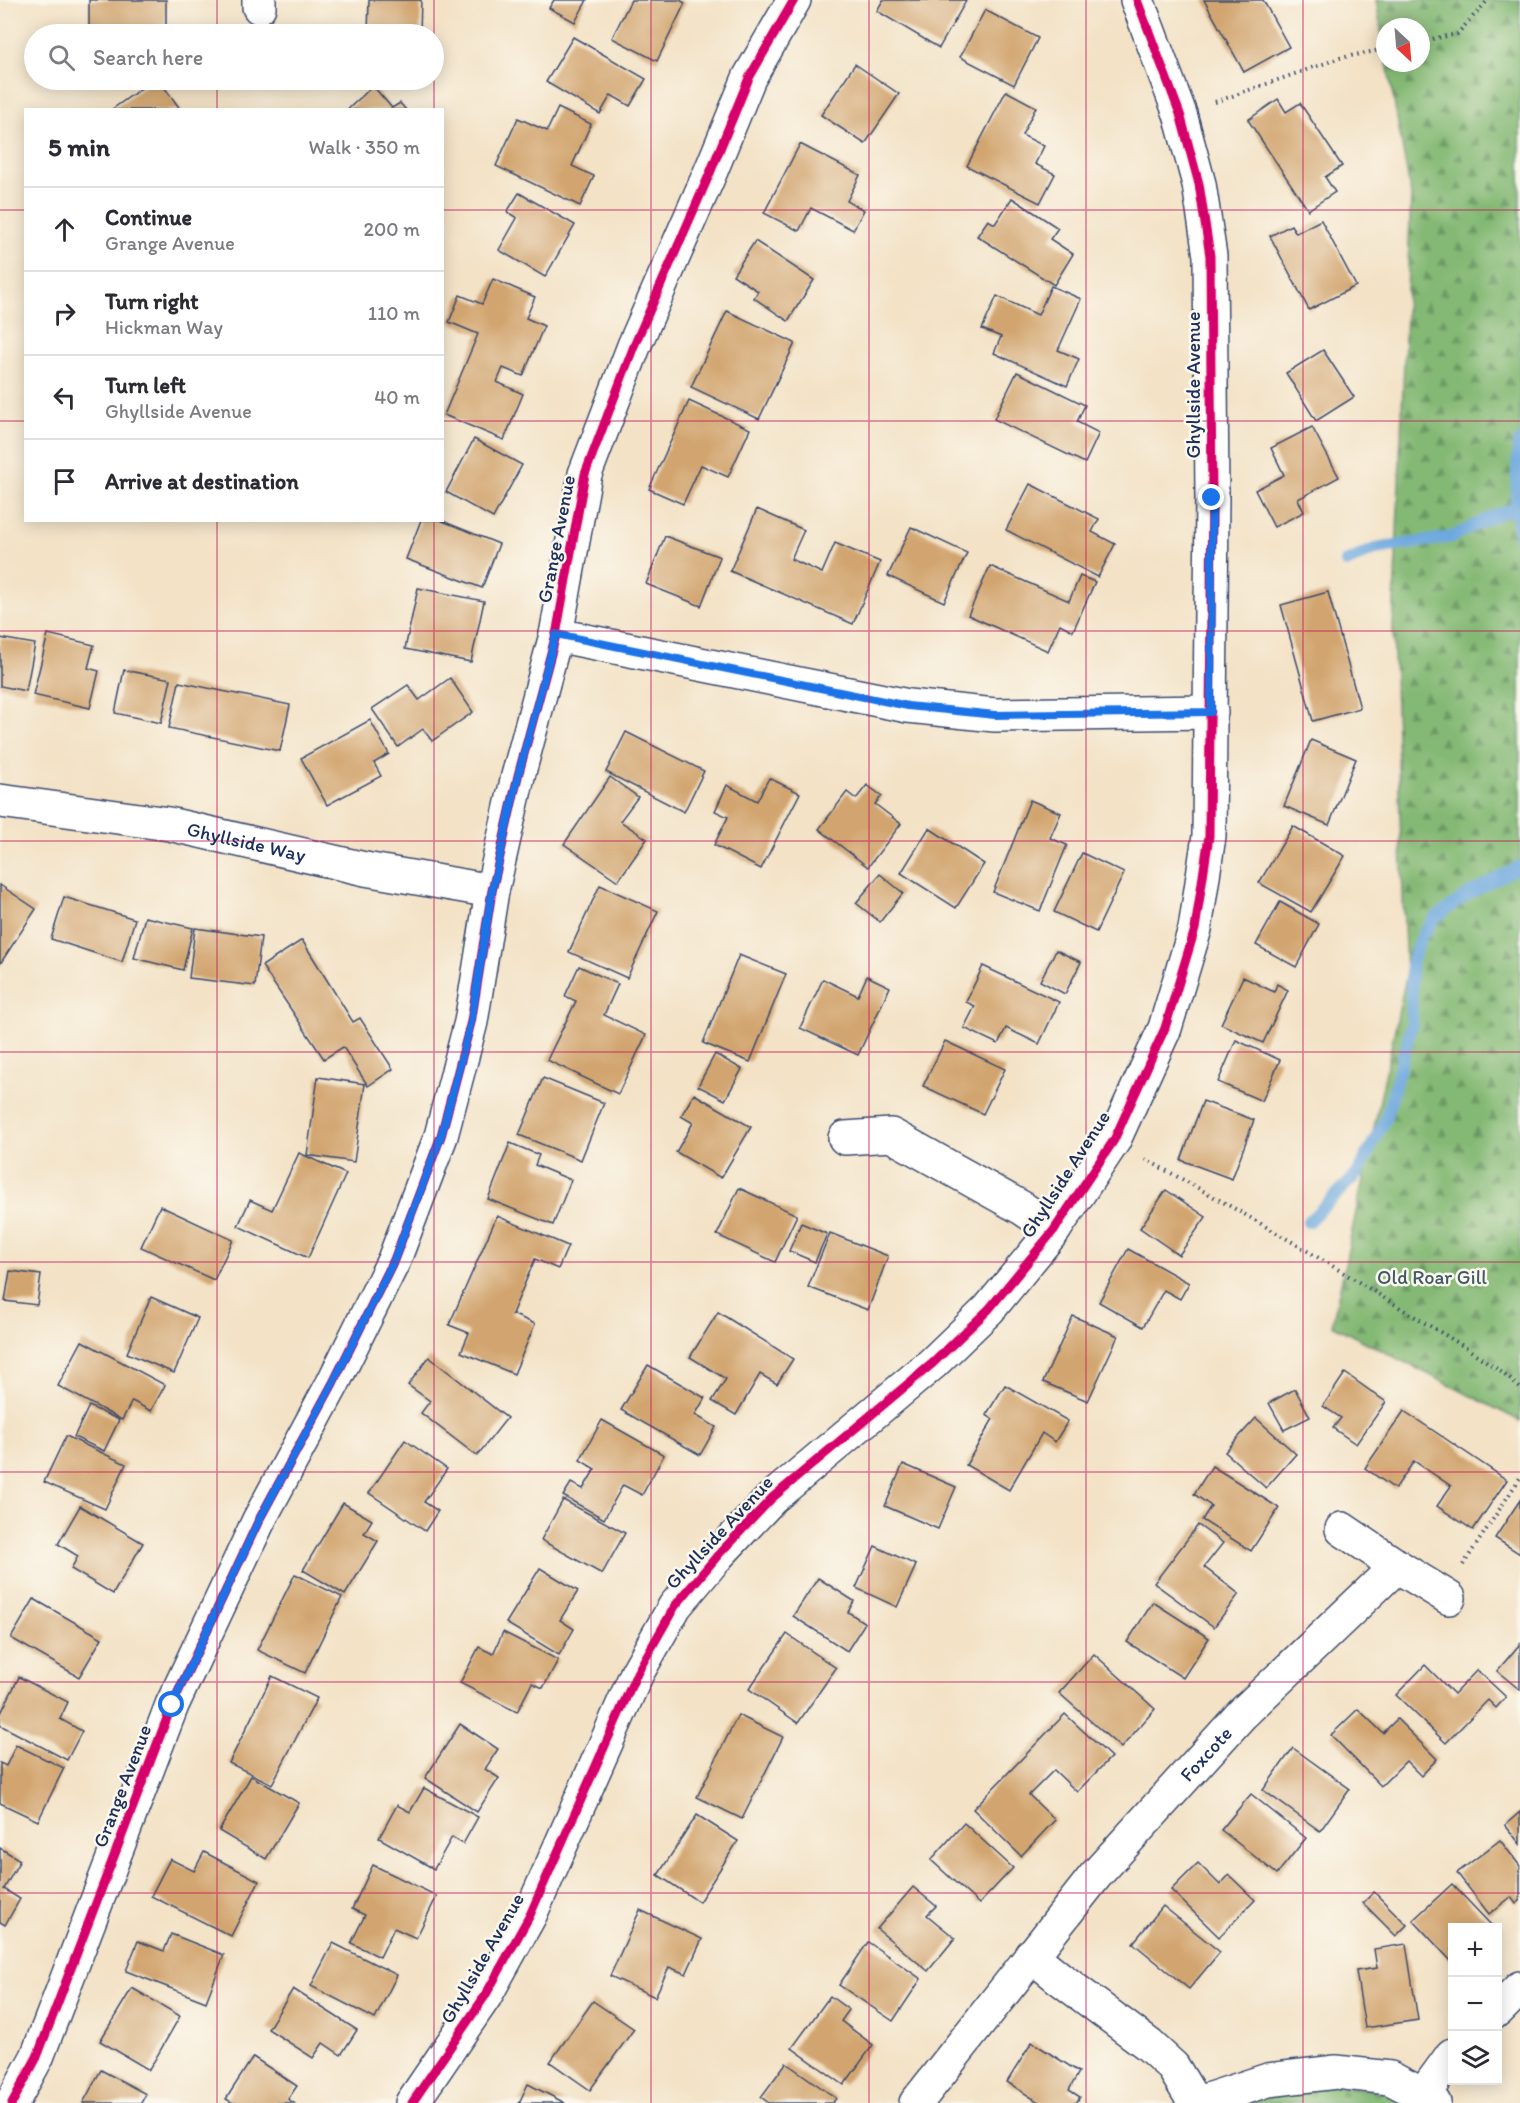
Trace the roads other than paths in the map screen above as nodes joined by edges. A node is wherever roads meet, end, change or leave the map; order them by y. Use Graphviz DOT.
graph roads {
  1 [pos="794,0"];
  2 [pos="1137,0"];
  3 [pos="556,634"];
  4 [pos="1211,712"];
  5 [pos="0,801"];
  6 [pos="492,891"];
  7 [pos="845,1138"];
  8 [pos="1054,1230"];
  9 [pos="1342,1529"];
  10 [pos="1397,1566"];
  11 [pos="1445,1595"];
  12 [pos="1031,1955"];
  13 [pos="1520,1988"];
  14 [pos="1502,2005"];
  15 [pos="1448,2062"];
  16 [pos="1428,2099"];
  17 [pos="12,2103"];
  18 [pos="412,2103"];
  19 [pos="916,2103"];
  20 [pos="1196,2103"];
  1 -- 3 [label="street, Grange Avenue"];
  2 -- 4 [label="street, Ghyllside Avenue"];
  3 -- 4 [label="street"];
  3 -- 6 [label="street, Grange Avenue"];
  4 -- 8 [label="street, Ghyllside Avenue"];
  5 -- 6 [label="street, Ghyllside Way"];
  6 -- 17 [label="street, Grange Avenue"];
  7 -- 8 [label="street, Ghyllside Avenue"];
  8 -- 18 [label="street, Ghyllside Avenue"];
  9 -- 10 [label="street"];
  10 -- 11 [label="street"];
  10 -- 12 [label="street, Foxcote"];
  12 -- 19 [label="street, Foxcote"];
  12 -- 20 [label="street"];
  13 -- 14 [label="street"];
  15 -- 16 [label="street"];
  16 -- 20 [label="street"];
}
